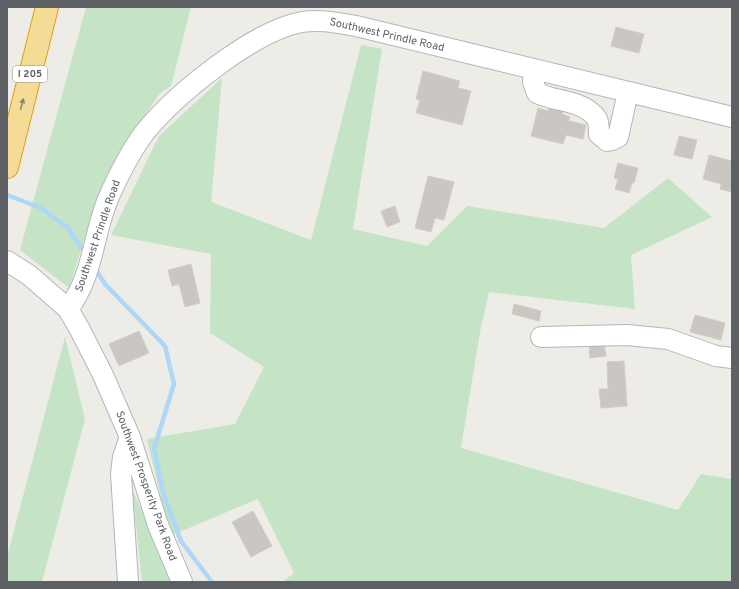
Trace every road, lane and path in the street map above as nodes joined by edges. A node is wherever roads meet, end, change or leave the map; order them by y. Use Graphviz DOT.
graph roads {
  1 [pos="47,7"];
  2 [pos="320,14"];
  3 [pos="534,69"];
  4 [pos="628,92"];
  5 [pos="732,117"];
  6 [pos="7,167"];
  7 [pos="7,261"];
  8 [pos="68,309"];
  9 [pos="541,337"];
  10 [pos="732,358"];
  11 [pos="130,437"];
  12 [pos="128,582"];
  13 [pos="182,582"];
  6 -- 1 [label="highway, I 205, one-way"];
  2 -- 3 [label="street, Southwest Prindle Road"];
  2 -- 8 [label="street, Southwest Prindle Road"];
  3 -- 4 [label="street, Southwest Prindle Road"];
  3 -- 4 [label="street"];
  4 -- 5 [label="street, Southwest Prindle Road"];
  7 -- 8 [label="street, Southwest Prosperity Park Road"];
  8 -- 11 [label="street, Southwest Prosperity Park Road"];
  9 -- 10 [label="street"];
  11 -- 12 [label="street"];
  11 -- 13 [label="street, Southwest Prosperity Park Road"];
}
